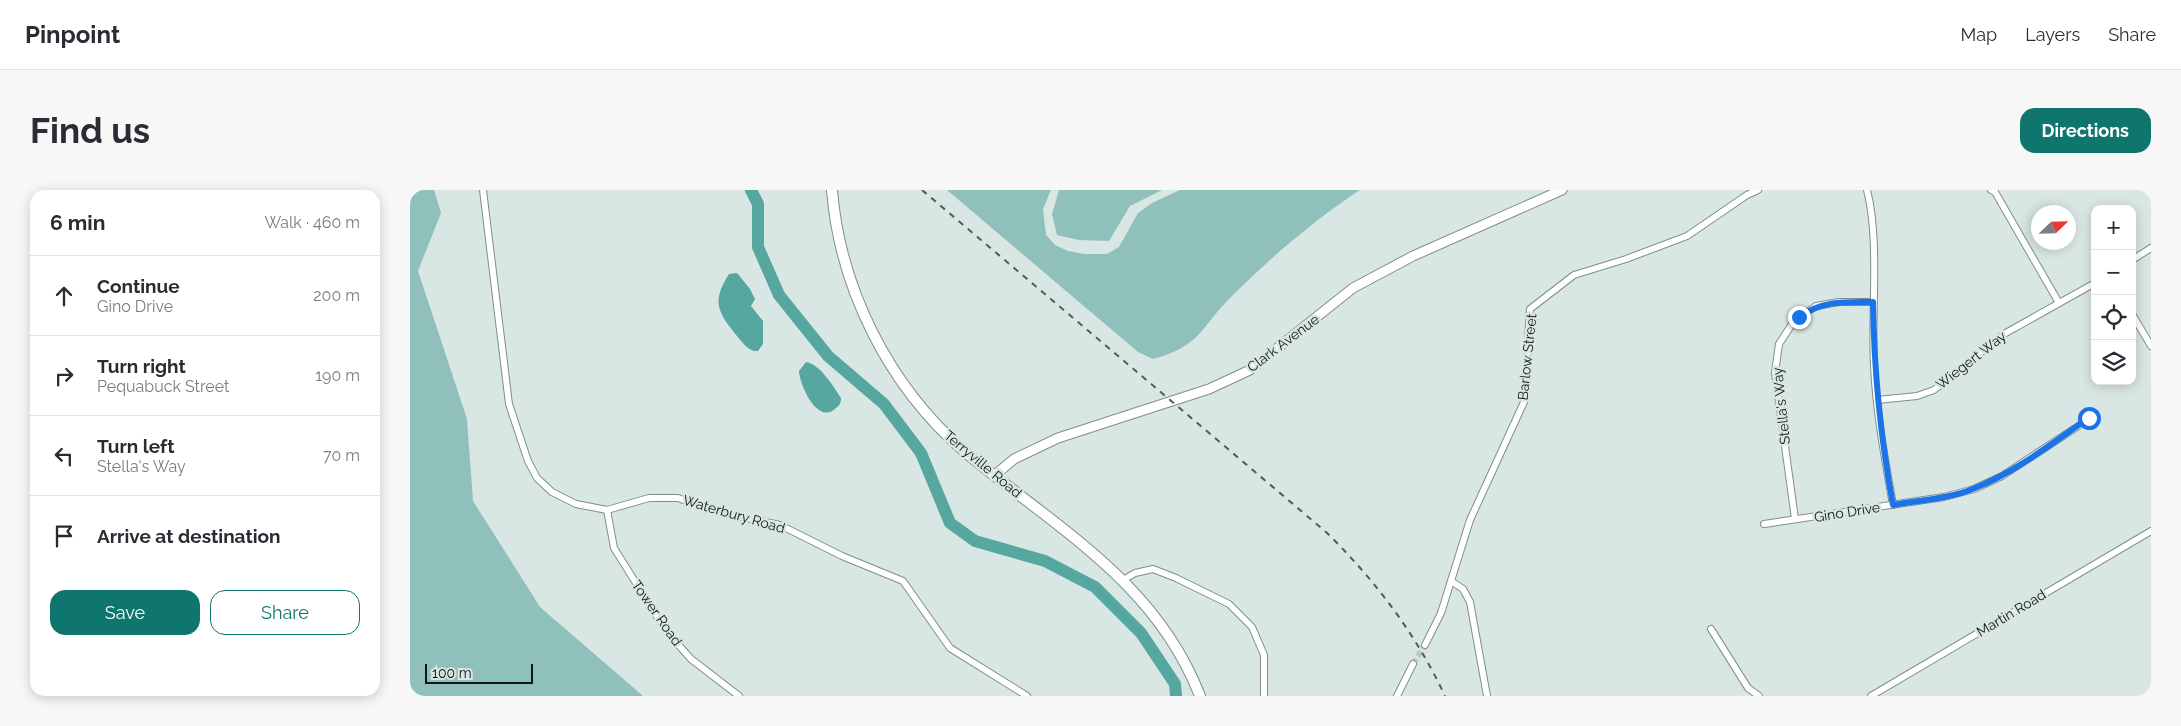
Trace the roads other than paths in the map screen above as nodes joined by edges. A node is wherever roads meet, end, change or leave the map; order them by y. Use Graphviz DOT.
graph roads {
  1 [pos="483,190"];
  2 [pos="832,190"];
  3 [pos="1562,190"];
  4 [pos="1758,190"];
  5 [pos="1867,190"];
  6 [pos="1994,191"];
  7 [pos="2151,248"];
  8 [pos="2136,257"];
  9 [pos="2091,285"];
  10 [pos="1873,302"];
  11 [pos="2059,303"];
  12 [pos="2136,321"];
  13 [pos="2151,346"];
  14 [pos="1877,400"];
  15 [pos="2089,418"];
  16 [pos="995,475"];
  17 [pos="1893,505"];
  18 [pos="607,510"];
  19 [pos="1795,520"];
  20 [pos="1764,524"];
  21 [pos="2151,531"];
  22 [pos="1123,580"];
  23 [pos="1451,581"];
  24 [pos="1711,629"];
  25 [pos="1425,645"];
  26 [pos="1414,664"];
  27 [pos="739,696"];
  28 [pos="1027,696"];
  29 [pos="1200,696"];
  30 [pos="1264,696"];
  31 [pos="1397,696"];
  32 [pos="1487,696"];
  33 [pos="1759,696"];
  34 [pos="1871,696"];
  1 -- 18 [label="street, Waterbury Road"];
  2 -- 16 [label="highway, Terryville Road"];
  3 -- 16 [label="main road, Clark Avenue"];
  4 -- 23 [label="street, Barlow Street"];
  5 -- 10 [label="street"];
  6 -- 11 [label="street"];
  7 -- 8 [label="street"];
  9 -- 11 [label="street"];
  10 -- 14 [label="street"];
  10 -- 19 [label="street, Stella's Way"];
  11 -- 14 [label="street, Wiegert Way"];
  12 -- 13 [label="street"];
  14 -- 17 [label="street"];
  15 -- 17 [label="street, Gino Drive"];
  16 -- 22 [label="highway, Terryville Road"];
  17 -- 19 [label="street, Gino Drive"];
  18 -- 27 [label="street, Tower Road"];
  18 -- 28 [label="street, Waterbury Road"];
  19 -- 20 [label="street, Gino Drive"];
  21 -- 34 [label="street, Martin Road"];
  22 -- 29 [label="highway, Terryville Road"];
  22 -- 30 [label="street"];
  23 -- 25 [label="street, Barlow Street"];
  23 -- 32 [label="street"];
  24 -- 33 [label="street"];
  26 -- 31 [label="street"];
}
